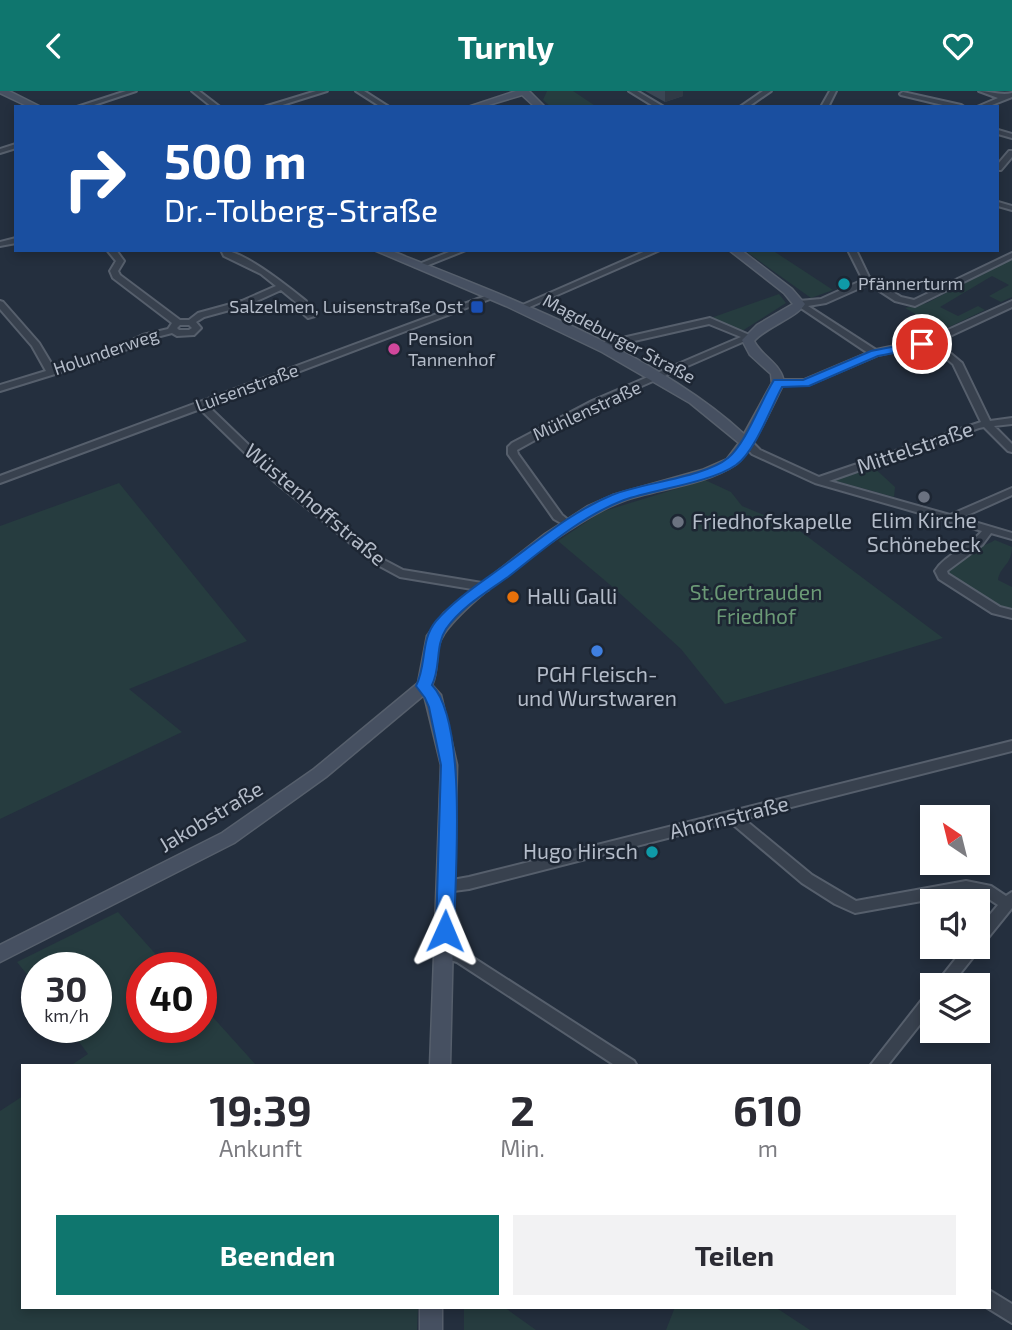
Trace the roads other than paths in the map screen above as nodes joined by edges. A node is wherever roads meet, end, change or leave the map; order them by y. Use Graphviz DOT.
graph roads {
  1 [pos="2,91"];
  2 [pos="132,91"];
  3 [pos="195,91"];
  4 [pos="324,91"];
  5 [pos="359,91"];
  6 [pos="524,91"];
  7 [pos="632,91"];
  8 [pos="938,91"];
  9 [pos="982,91"];
  10 [pos="762,92"];
  11 [pos="902,94"];
  12 [pos="1012,95"];
  13 [pos="1003,97"];
  14 [pos="933,101"];
  15 [pos="33,105"];
  16 [pos="86,105"];
  17 [pos="214,105"];
  18 [pos="274,105"];
  19 [pos="383,105"];
  20 [pos="478,105"];
  21 [pos="539,105"];
  22 [pos="657,105"];
  23 [pos="746,105"];
  24 [pos="928,105"];
  25 [pos="952,105"];
  26 [pos="985,105"];
  27 [pos="1012,153"];
  28 [pos="1003,165"];
  29 [pos="113,252"];
  30 [pos="226,252"];
  31 [pos="384,252"];
  32 [pos="456,252"];
  33 [pos="651,252"];
  34 [pos="737,252"];
  35 [pos="853,252"];
  36 [pos="1012,255"];
  37 [pos="418,266"];
  38 [pos="869,281"];
  39 [pos="281,287"];
  40 [pos="494,296"];
  41 [pos="0,304"];
  42 [pos="799,304"];
  43 [pos="1012,304"];
  44 [pos="522,307"];
  45 [pos="311,316"];
  46 [pos="175,327"];
  47 [pos="749,337"];
  48 [pos="931,341"];
  49 [pos="599,346"];
  50 [pos="875,353"];
  51 [pos="51,371"];
  52 [pos="659,378"];
  53 [pos="778,383"];
  54 [pos="0,388"];
  55 [pos="202,405"];
  56 [pos="1012,421"];
  57 [pos="988,426"];
  58 [pos="746,442"];
  59 [pos="1012,449"];
  60 [pos="0,480"];
  61 [pos="819,481"];
  62 [pos="1012,491"];
  63 [pos="950,519"];
  64 [pos="568,524"];
  65 [pos="988,530"];
  66 [pos="1012,536"];
  67 [pos="484,587"];
  68 [pos="1012,614"];
  69 [pos="424,686"];
  70 [pos="1012,746"];
  71 [pos="733,817"];
  72 [pos="446,886"];
  73 [pos="1009,901"];
  74 [pos="990,925"];
  75 [pos="445,953"];
  76 [pos="0,954"];
  77 [pos="963,959"];
  78 [pos="952,973"];
  79 [pos="920,1013"];
  80 [pos="440,1064"];
  81 [pos="626,1064"];
  82 [pos="880,1064"];
  83 [pos="991,1300"];
  84 [pos="431,1309"];
  85 [pos="1012,1314"];
  86 [pos="431,1330"];
  1 -- 15 [label="street"];
  2 -- 16 [label="street"];
  3 -- 17 [label="street"];
  4 -- 18 [label="street"];
  5 -- 19 [label="street"];
  6 -- 20 [label="street"];
  6 -- 21 [label="street"];
  7 -- 22 [label="street"];
  8 -- 14 [label="street"];
  9 -- 13 [label="street"];
  10 -- 23 [label="street"];
  11 -- 14 [label="street"];
  12 -- 13 [label="street"];
  13 -- 26 [label="street"];
  14 -- 24 [label="street"];
  14 -- 25 [label="street"];
  27 -- 28 [label="street"];
  29 -- 46 [label="street, Holunderweg"];
  30 -- 39 [label="street"];
  31 -- 37 [label="street, Magdeburger Straße"];
  32 -- 37 [label="street"];
  33 -- 44 [label="street"];
  34 -- 42 [label="street"];
  35 -- 38 [label="street"];
  36 -- 38 [label="street"];
  37 -- 40 [label="street, Magdeburger Straße"];
  38 -- 42 [label="street"];
  39 -- 45 [label="street"];
  39 -- 46 [label="street, Holunderweg"];
  40 -- 44 [label="street, Magdeburger Straße"];
  40 -- 55 [label="street, Luisenstraße"];
  41 -- 51 [label="street"];
  42 -- 47 [label="street"];
  42 -- 50 [label="street"];
  43 -- 48 [label="street"];
  44 -- 49 [label="street, Magdeburger Straße"];
  46 -- 51 [label="street, Holunderweg"];
  47 -- 49 [label="street"];
  47 -- 52 [label="street, Mühlenstraße"];
  47 -- 53 [label="street"];
  48 -- 50 [label="street"];
  48 -- 57 [label="street"];
  49 -- 52 [label="street, Magdeburger Straße"];
  50 -- 53 [label="street"];
  51 -- 54 [label="street, Holunderweg"];
  52 -- 58 [label="street, Magdeburger Straße"];
  52 -- 64 [label="street, Mühlenstraße"];
  53 -- 58 [label="street"];
  55 -- 60 [label="street, Luisenstraße"];
  55 -- 67 [label="street, Wüstenhoffstraße"];
  56 -- 57 [label="street, Mittelstraße"];
  57 -- 59 [label="street"];
  57 -- 61 [label="street, Mittelstraße"];
  58 -- 61 [label="street, Magdeburger Straße"];
  58 -- 64 [label="street"];
  61 -- 63 [label="street, Magdeburger Straße"];
  62 -- 63 [label="street"];
  63 -- 65 [label="street, Magdeburger Straße"];
  64 -- 67 [label="street"];
  65 -- 66 [label="street, Magdeburger Straße"];
  65 -- 68 [label="street"];
  67 -- 69 [label="street"];
  69 -- 72 [label="street"];
  69 -- 76 [label="street, Jakobstraße"];
  70 -- 71 [label="street, Ahornstraße"];
  71 -- 72 [label="street, Ahornstraße"];
  71 -- 73 [label="street"];
  72 -- 75 [label="street"];
  73 -- 74 [label="street"];
  75 -- 80 [label="street"];
  75 -- 81 [label="street"];
  77 -- 78 [label="street"];
  79 -- 82 [label="street"];
  83 -- 85 [label="street"];
  84 -- 86 [label="street"];
}
